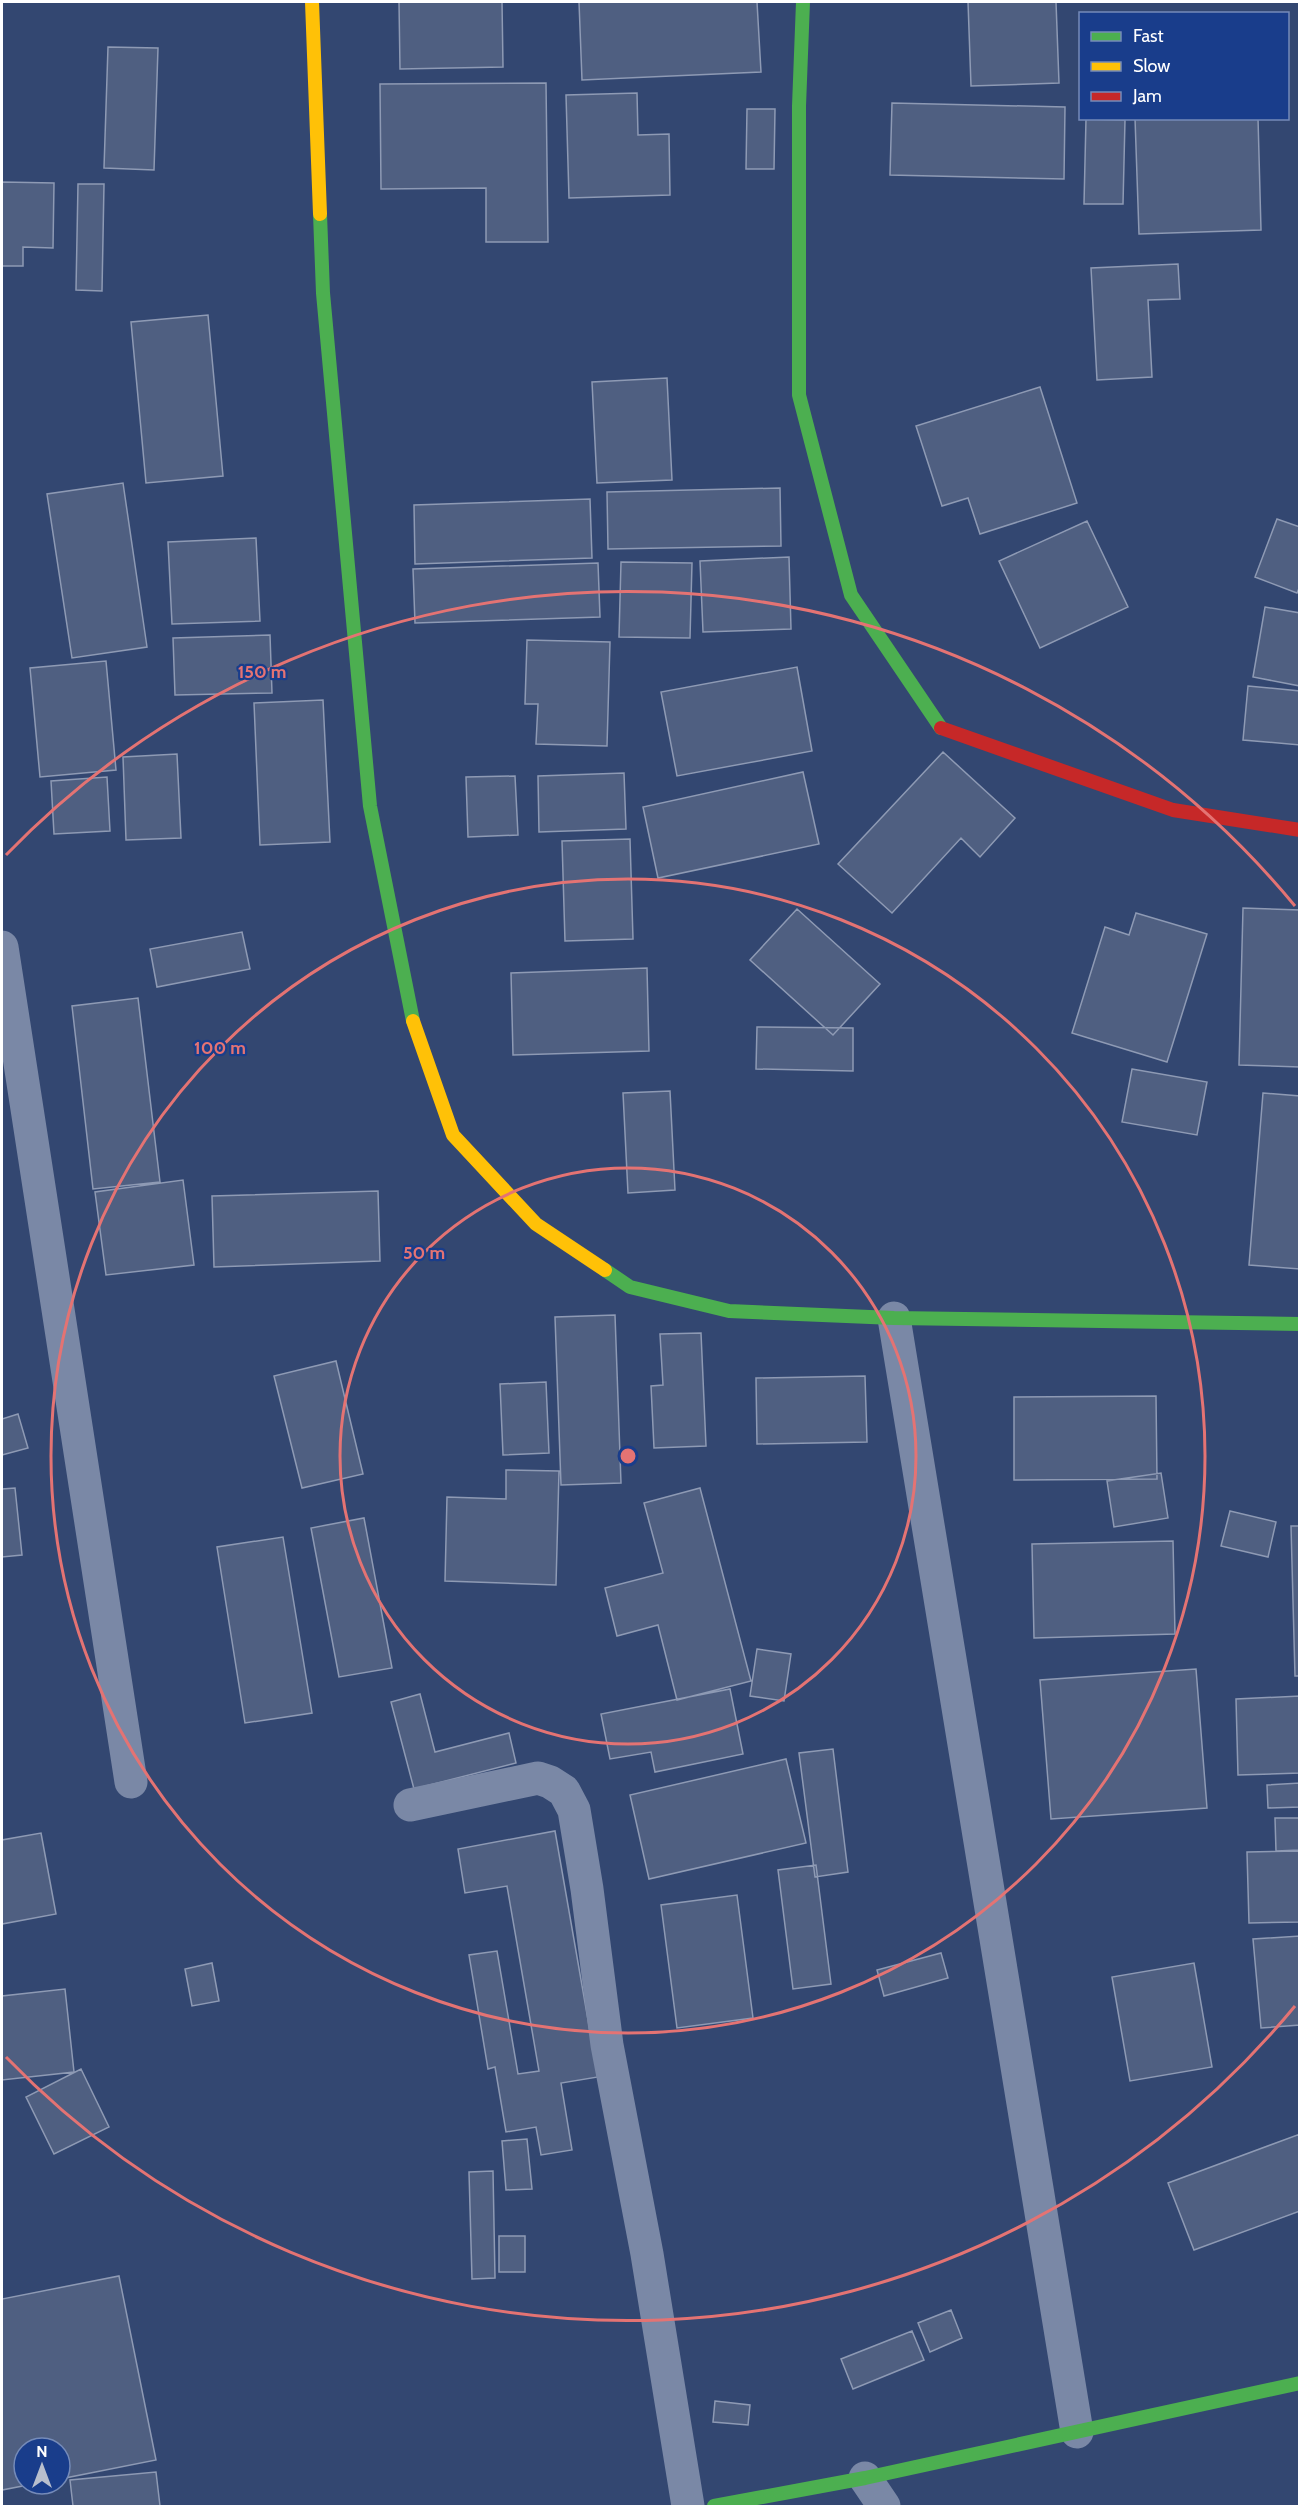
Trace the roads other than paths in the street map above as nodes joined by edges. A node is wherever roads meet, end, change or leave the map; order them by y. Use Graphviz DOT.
graph roads {
  1 [pos="312,2"];
  2 [pos="803,2"];
  3 [pos="1299,830"];
  4 [pos="2,947"];
  5 [pos="894,1318"];
  6 [pos="1299,1324"];
  7 [pos="130,1782"];
  8 [pos="410,1805"];
  9 [pos="1299,2383"];
  10 [pos="1077,2432"];
  11 [pos="865,2478"];
  12 [pos="688,2506"];
  13 [pos="714,2506"];
  14 [pos="884,2506"];
  1 -- 5 [label="street"];
  2 -- 3 [label="street"];
  4 -- 7 [label="street"];
  5 -- 6 [label="street"];
  5 -- 10 [label="street"];
  8 -- 12 [label="street"];
  9 -- 10 [label="street"];
  10 -- 11 [label="street"];
  11 -- 13 [label="street"];
  11 -- 14 [label="street"];
}
